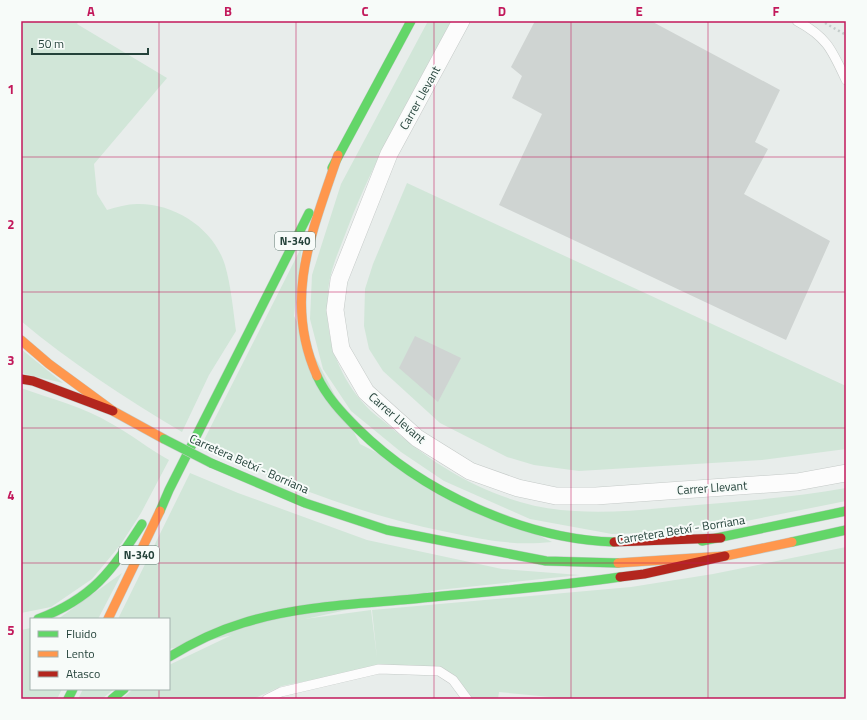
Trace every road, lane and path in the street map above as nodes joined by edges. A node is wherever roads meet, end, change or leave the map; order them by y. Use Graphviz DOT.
graph roads {
  1 [pos="411,21"];
  2 [pos="461,21"];
  3 [pos="797,21"];
  4 [pos="821,21"];
  5 [pos="846,35"];
  6 [pos="846,80"];
  7 [pos="338,155"];
  8 [pos="21,340"];
  9 [pos="21,379"];
  10 [pos="113,411"];
  11 [pos="846,473"];
  12 [pos="169,490"];
  13 [pos="846,510"];
  14 [pos="846,530"];
  15 [pos="721,538"];
  16 [pos="494,551"];
  17 [pos="640,551"];
  18 [pos="603,553"];
  19 [pos="725,556"];
  20 [pos="40,618"];
  21 [pos="108,618"];
  22 [pos="170,656"];
  23 [pos="72,690"];
  24 [pos="123,690"];
  25 [pos="68,699"];
  26 [pos="112,699"];
  27 [pos="267,699"];
  28 [pos="467,699"];
  1 -- 7 [label="main road, N-340"];
  2 -- 11 [label="street, Carrer Llevant"];
  3 -- 6 [label="lane"];
  4 -- 5 [label="path"];
  7 -- 12 [label="main road, N-340"];
  7 -- 15 [label="main road"];
  8 -- 10 [label="main road, Carretera Betxí - Borriana"];
  9 -- 10 [label="main road"];
  10 -- 16 [label="main road, Carretera Betxí - Borriana, bridge"];
  12 -- 20 [label="main road"];
  12 -- 21 [label="main road, N-340"];
  13 -- 15 [label="main road, Carretera Betxí - Borriana"];
  14 -- 19 [label="main road, Carretera Betxí - Borriana"];
  15 -- 17 [label="main road, Carretera Betxí - Borriana"];
  16 -- 18 [label="main road, Carretera Betxí - Borriana"];
  16 -- 19 [label="main road, Carretera Betxí - Borriana"];
  19 -- 22 [label="main road"];
  23 -- 25 [label="main road"];
  24 -- 26 [label="main road"];
  27 -- 28 [label="lane"];
}
